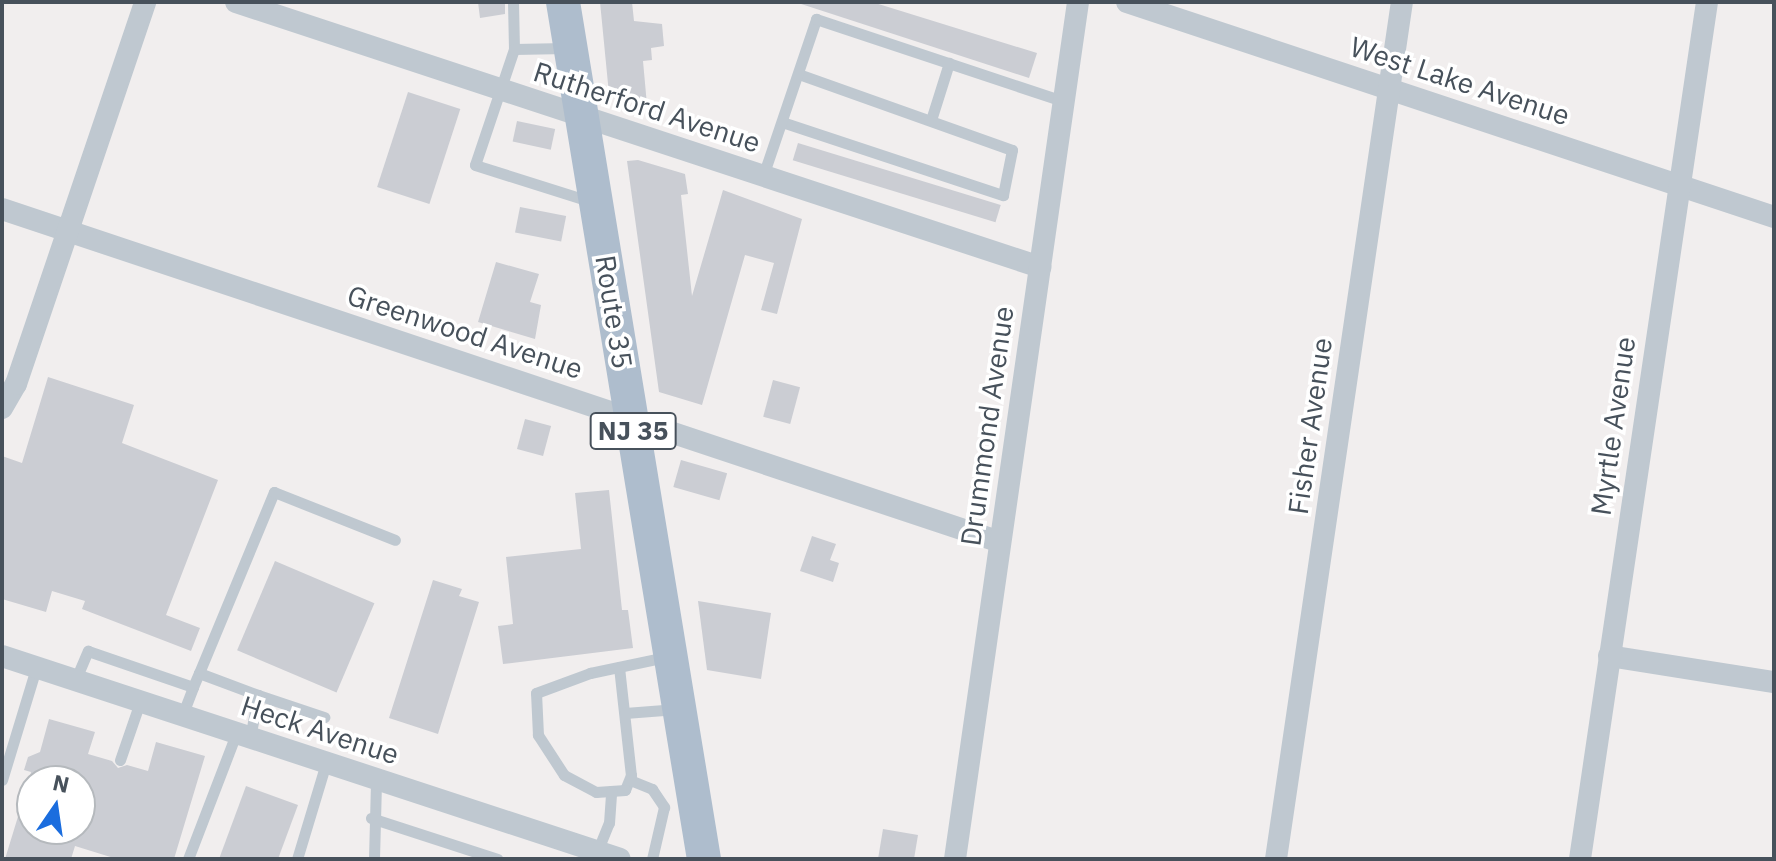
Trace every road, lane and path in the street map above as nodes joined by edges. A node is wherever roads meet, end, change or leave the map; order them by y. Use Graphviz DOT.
graph roads {
  1 [pos="145,2"];
  2 [pos="236,2"];
  3 [pos="513,2"];
  4 [pos="563,2"];
  5 [pos="1078,2"];
  6 [pos="1127,2"];
  7 [pos="1402,2"];
  8 [pos="1707,2"];
  9 [pos="570,48"];
  10 [pos="514,49"];
  11 [pos="949,63"];
  12 [pos="798,74"];
  13 [pos="501,90"];
  14 [pos="1390,90"];
  15 [pos="1063,101"];
  16 [pos="582,117"];
  17 [pos="931,120"];
  18 [pos="782,122"];
  19 [pos="763,177"];
  20 [pos="1679,184"];
  21 [pos="596,203"];
  22 [pos="2,209"];
  23 [pos="1774,217"];
  24 [pos="68,231"];
  25 [pos="1040,267"];
  26 [pos="2,408"];
  27 [pos="631,419"];
  28 [pos="395,540"];
  29 [pos="1000,542"];
  30 [pos="2,656"];
  31 [pos="671,656"];
  32 [pos="1609,656"];
  33 [pos="619,667"];
  34 [pos="36,668"];
  35 [pos="199,673"];
  36 [pos="75,681"];
  37 [pos="1774,682"];
  38 [pos="193,687"];
  39 [pos="258,695"];
  40 [pos="140,702"];
  41 [pos="679,709"];
  42 [pos="625,713"];
  43 [pos="182,716"];
  44 [pos="324,717"];
  45 [pos="243,736"];
  46 [pos="120,760"];
  47 [pos="326,763"];
  48 [pos="2,780"];
  49 [pos="376,780"];
  50 [pos="630,780"];
  51 [pos="611,791"];
  52 [pos="371,818"];
  53 [pos="567,851"];
  54 [pos="597,852"];
  55 [pos="188,859"];
  56 [pos="297,859"];
  57 [pos="374,859"];
  58 [pos="497,859"];
  59 [pos="620,859"];
  60 [pos="652,859"];
  61 [pos="704,859"];
  62 [pos="955,859"];
  63 [pos="1276,859"];
  64 [pos="1580,859"];
  1 -- 24 [label="street"];
  2 -- 13 [label="street, Rutherford Avenue"];
  3 -- 10 [label="lane"];
  4 -- 9 [label="main road, Route 35 / NJ 35"];
  5 -- 15 [label="street, Drummond Avenue"];
  6 -- 14 [label="street, West Lake Avenue"];
  7 -- 14 [label="street, Fisher Avenue"];
  8 -- 20 [label="street, Myrtle Avenue"];
  9 -- 10 [label="lane"];
  9 -- 16 [label="main road, Route 35 / NJ 35"];
  10 -- 13 [label="lane"];
  11 -- 12 [label="lane"];
  11 -- 15 [label="lane"];
  11 -- 17 [label="lane"];
  12 -- 17 [label="lane"];
  12 -- 18 [label="lane"];
  13 -- 16 [label="street, Rutherford Avenue"];
  13 -- 21 [label="lane"];
  14 -- 20 [label="street, West Lake Avenue"];
  14 -- 63 [label="street, Fisher Avenue"];
  15 -- 25 [label="street, Drummond Avenue"];
  16 -- 19 [label="street, Rutherford Avenue"];
  16 -- 21 [label="main road, Route 35 / NJ 35"];
  17 -- 18 [label="lane"];
  18 -- 19 [label="lane"];
  19 -- 25 [label="street, Rutherford Avenue"];
  20 -- 23 [label="street, West Lake Avenue"];
  20 -- 32 [label="street, Myrtle Avenue"];
  21 -- 27 [label="main road, Route 35 / NJ 35"];
  22 -- 24 [label="street, Greenwood Avenue"];
  24 -- 26 [label="street"];
  24 -- 27 [label="street, Greenwood Avenue"];
  25 -- 29 [label="street, Drummond Avenue"];
  27 -- 29 [label="street, Greenwood Avenue"];
  27 -- 31 [label="main road, Route 35 / NJ 35"];
  28 -- 35 [label="lane"];
  29 -- 62 [label="street, Drummond Avenue"];
  30 -- 34 [label="street, Heck Avenue"];
  31 -- 33 [label="lane"];
  31 -- 41 [label="main road, Route 35 / NJ 35"];
  32 -- 37 [label="street"];
  32 -- 64 [label="street, Myrtle Avenue"];
  33 -- 42 [label="lane"];
  33 -- 51 [label="lane"];
  34 -- 36 [label="street, Heck Avenue"];
  34 -- 48 [label="lane"];
  35 -- 38 [label="lane"];
  35 -- 39 [label="lane"];
  36 -- 38 [label="lane"];
  36 -- 40 [label="street, Heck Avenue"];
  38 -- 43 [label="lane"];
  39 -- 44 [label="lane"];
  39 -- 45 [label="lane"];
  40 -- 43 [label="street, Heck Avenue"];
  40 -- 46 [label="lane"];
  41 -- 42 [label="lane"];
  41 -- 61 [label="main road, Route 35 / NJ 35"];
  42 -- 50 [label="lane"];
  43 -- 45 [label="street, Heck Avenue"];
  45 -- 47 [label="street, Heck Avenue"];
  45 -- 55 [label="lane"];
  47 -- 49 [label="street, Heck Avenue"];
  47 -- 56 [label="lane"];
  49 -- 52 [label="lane"];
  49 -- 53 [label="street, Heck Avenue"];
  50 -- 51 [label="lane"];
  50 -- 60 [label="lane"];
  51 -- 54 [label="lane"];
  52 -- 57 [label="lane"];
  52 -- 58 [label="lane"];
  53 -- 54 [label="street, Heck Avenue"];
  54 -- 59 [label="street, Heck Avenue"];
}
